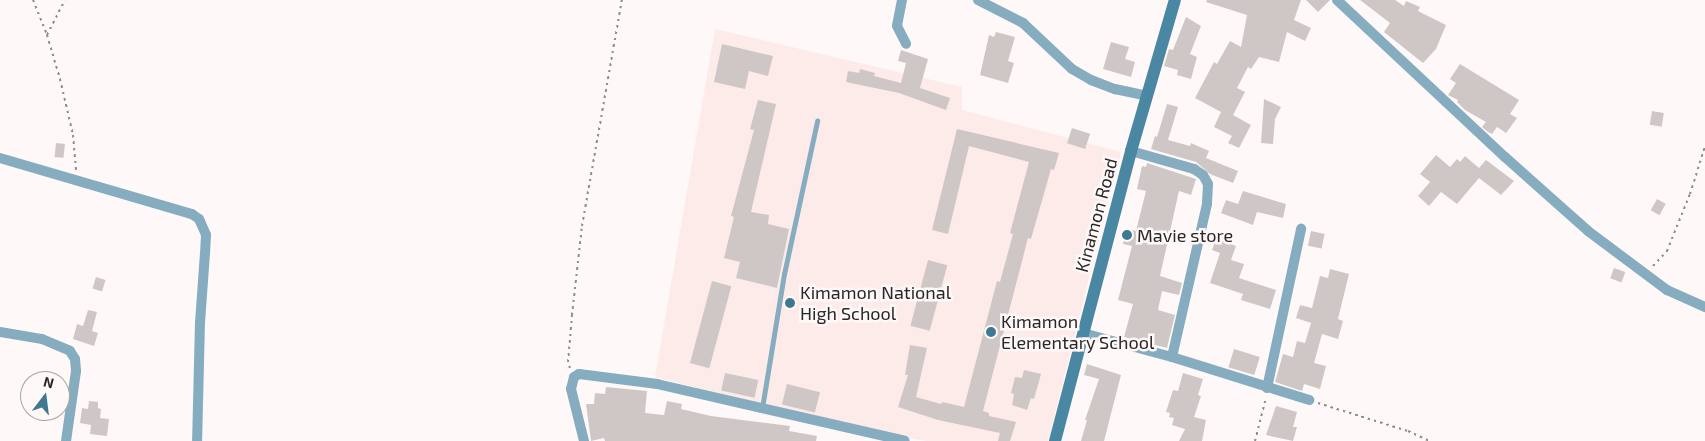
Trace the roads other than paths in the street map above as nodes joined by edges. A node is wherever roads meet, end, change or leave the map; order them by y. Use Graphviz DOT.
graph roads {
  1 [pos="902,0"];
  2 [pos="978,0"];
  3 [pos="1175,0"];
  4 [pos="1337,0"];
  5 [pos="906,44"];
  6 [pos="1147,96"];
  7 [pos="817,121"];
  8 [pos="1130,151"];
  9 [pos="0,158"];
  10 [pos="1302,229"];
  11 [pos="1705,307"];
  12 [pos="0,332"];
  13 [pos="1083,332"];
  14 [pos="1172,357"];
  15 [pos="1267,388"];
  16 [pos="1309,400"];
  17 [pos="762,408"];
  18 [pos="66,441"];
  19 [pos="197,441"];
  20 [pos="584,441"];
  21 [pos="905,441"];
  22 [pos="1055,441"];
  1 -- 5 [label="street"];
  2 -- 6 [label="street"];
  3 -- 6 [label="street, Kinamon Road"];
  4 -- 11 [label="street"];
  6 -- 8 [label="street, Kinamon Road"];
  7 -- 17 [label="lane"];
  8 -- 13 [label="street, Kinamon Road"];
  8 -- 14 [label="street"];
  9 -- 19 [label="street"];
  10 -- 15 [label="street"];
  12 -- 18 [label="street"];
  13 -- 14 [label="street"];
  13 -- 22 [label="street, Kinamon Road"];
  14 -- 15 [label="street"];
  15 -- 16 [label="street"];
  17 -- 20 [label="street"];
  17 -- 21 [label="street"];
}
